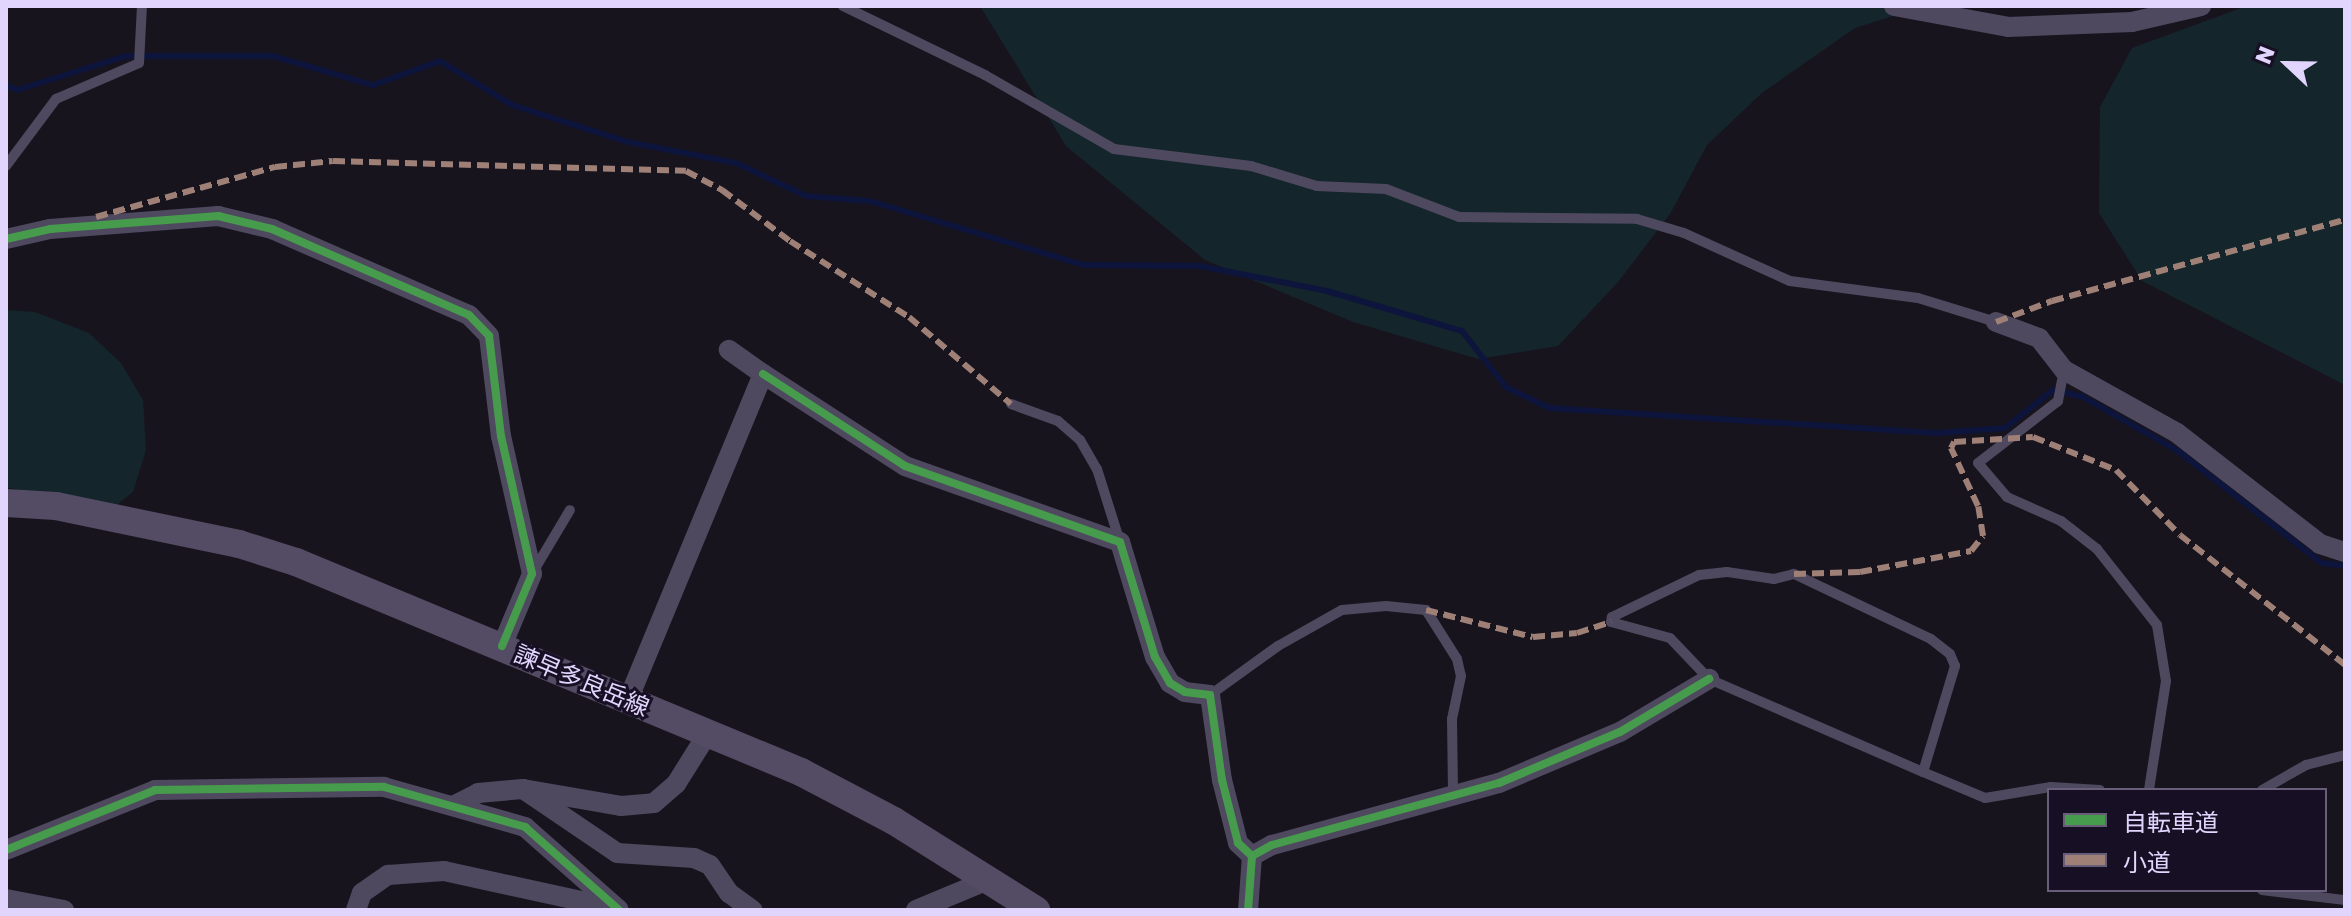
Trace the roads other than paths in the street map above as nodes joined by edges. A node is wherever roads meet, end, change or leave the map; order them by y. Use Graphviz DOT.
graph roads {
  1 [pos="142,6"];
  2 [pos="843,6"];
  3 [pos="1894,6"];
  4 [pos="2201,6"];
  5 [pos="6,166"];
  6 [pos="6,239"];
  7 [pos="1996,322"];
  8 [pos="729,350"];
  9 [pos="763,374"];
  10 [pos="2064,374"];
  11 [pos="1011,404"];
  12 [pos="6,503"];
  13 [pos="570,510"];
  14 [pos="1120,542"];
  15 [pos="2345,552"];
  16 [pos="532,574"];
  17 [pos="502,646"];
  18 [pos="1709,679"];
  19 [pos="1210,695"];
  20 [pos="628,700"];
  21 [pos="708,733"];
  22 [pos="2345,755"];
  23 [pos="1923,772"];
  24 [pos="2067,788"];
  25 [pos="2149,788"];
  26 [pos="2266,788"];
  27 [pos="523,789"];
  28 [pos="1453,797"];
  29 [pos="453,806"];
  30 [pos="6,850"];
  31 [pos="1252,856"];
  32 [pos="988,880"];
  33 [pos="2279,892"];
  34 [pos="6,899"];
  35 [pos="2345,900"];
  36 [pos="64,910"];
  37 [pos="356,910"];
  38 [pos="620,910"];
  39 [pos="752,910"];
  40 [pos="916,910"];
  41 [pos="1036,910"];
  42 [pos="1248,910"];
  1 -- 5 [label="lane"];
  2 -- 7 [label="lane"];
  3 -- 4 [label="street"];
  6 -- 16 [label="street"];
  7 -- 10 [label="street"];
  8 -- 9 [label="street"];
  9 -- 14 [label="street"];
  9 -- 20 [label="street"];
  10 -- 15 [label="street"];
  10 -- 25 [label="lane"];
  11 -- 14 [label="lane"];
  12 -- 17 [label="main road, 諫早多良岳線"];
  13 -- 16 [label="lane"];
  14 -- 19 [label="street"];
  16 -- 17 [label="street"];
  17 -- 20 [label="main road, 諫早多良岳線"];
  18 -- 23 [label="lane"];
  18 -- 23 [label="lane"];
  18 -- 28 [label="street"];
  19 -- 28 [label="lane"];
  19 -- 31 [label="street"];
  20 -- 21 [label="main road, 諫早多良岳線"];
  21 -- 27 [label="street"];
  21 -- 32 [label="main road, 諫早多良岳線"];
  22 -- 26 [label="lane"];
  23 -- 24 [label="lane"];
  27 -- 29 [label="street"];
  27 -- 39 [label="street"];
  28 -- 31 [label="street"];
  29 -- 30 [label="street"];
  29 -- 38 [label="street"];
  31 -- 42 [label="street"];
  32 -- 40 [label="street"];
  32 -- 41 [label="main road, 諫早多良岳線"];
  33 -- 35 [label="lane"];
  34 -- 36 [label="street"];
  37 -- 38 [label="street"];
}
